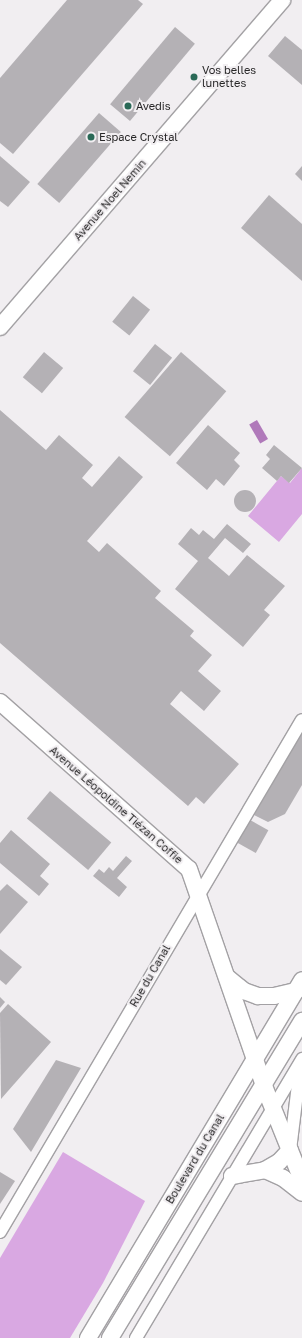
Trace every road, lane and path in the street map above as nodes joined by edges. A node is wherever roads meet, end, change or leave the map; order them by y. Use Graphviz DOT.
graph roads {
  1 [pos="282,0"];
  2 [pos="0,327"];
  3 [pos="0,702"];
  4 [pos="302,720"];
  5 [pos="198,894"];
  6 [pos="228,978"];
  7 [pos="299,986"];
  8 [pos="302,1021"];
  9 [pos="254,1060"];
  10 [pos="301,1060"];
  11 [pos="264,1086"];
  12 [pos="273,1109"];
  13 [pos="290,1150"];
  14 [pos="265,1170"];
  15 [pos="232,1176"];
  16 [pos="302,1180"];
  17 [pos="302,1193"];
  18 [pos="0,1232"];
  19 [pos="88,1338"];
  20 [pos="110,1338"];
  21 [pos="136,1338"];
  1 -- 2 [label="street, Avenue Noel Nemin"];
  3 -- 5 [label="street, Avenue Léopoldine Tiézan Coffie"];
  4 -- 5 [label="street, Rue du Canal"];
  5 -- 6 [label="street, Avenue Léopoldine Tiézan Coffie"];
  5 -- 18 [label="street, Rue du Canal"];
  6 -- 7 [label="street"];
  6 -- 9 [label="street, Avenue Léopoldine Tiézan Coffie"];
  7 -- 9 [label="street, Boulevard du Canal"];
  8 -- 11 [label="street, Boulevard du Canal"];
  9 -- 11 [label="street, Avenue Léopoldine Tiézan Coffie"];
  9 -- 19 [label="street, Boulevard du Canal"];
  10 -- 12 [label="street"];
  10 -- 13 [label="street"];
  11 -- 12 [label="street, Avenue Léopoldine Tiézan Coffie"];
  11 -- 20 [label="street, Boulevard du Canal"];
  12 -- 13 [label="street, Avenue Léopoldine Tiézan Coffie"];
  12 -- 15 [label="street"];
  13 -- 14 [label="street"];
  13 -- 16 [label="street, Avenue Léopoldine Tiézan Coffie"];
  14 -- 15 [label="street"];
  14 -- 17 [label="street"];
  15 -- 21 [label="street"];
}
